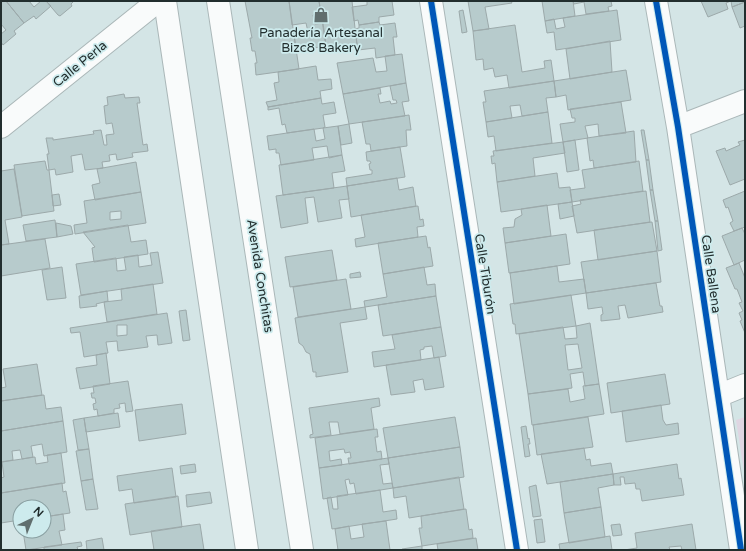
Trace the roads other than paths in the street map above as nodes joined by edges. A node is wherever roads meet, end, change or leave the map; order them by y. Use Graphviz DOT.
graph roads {
  1 [pos="158,1"];
  2 [pos="165,1"];
  3 [pos="218,1"];
  4 [pos="431,1"];
  5 [pos="656,1"];
  6 [pos="745,101"];
  7 [pos="1,127"];
  8 [pos="678,127"];
  9 [pos="745,385"];
  10 [pos="718,396"];
  11 [pos="247,550"];
  12 [pos="302,550"];
  13 [pos="517,550"];
  14 [pos="741,550"];
  1 -- 7 [label="street, Calle Perla"];
  2 -- 11 [label="street"];
  3 -- 12 [label="street, Avenida Conchitas"];
  4 -- 13 [label="street, Calle Tiburón"];
  5 -- 8 [label="street, Calle Ballena"];
  6 -- 8 [label="street"];
  8 -- 10 [label="street, Calle Ballena"];
  9 -- 10 [label="street"];
  10 -- 14 [label="street, Calle Ballena"];
}
